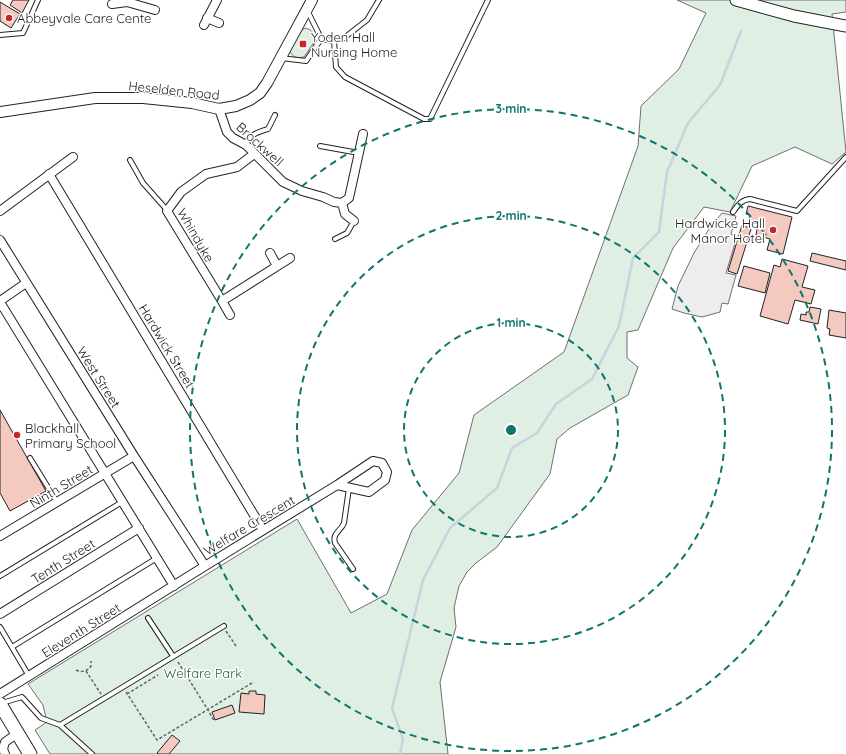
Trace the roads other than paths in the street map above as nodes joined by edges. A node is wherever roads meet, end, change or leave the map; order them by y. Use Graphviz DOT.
graph roads {
  1 [pos="38,0"];
  2 [pos="217,0"];
  3 [pos="312,0"];
  4 [pos="379,0"];
  5 [pos="488,0"];
  6 [pos="736,0"];
  7 [pos="127,1"];
  8 [pos="112,4"];
  9 [pos="155,10"];
  10 [pos="307,10"];
  11 [pos="219,24"];
  12 [pos="846,26"];
  13 [pos="0,35"];
  14 [pos="320,39"];
  15 [pos="334,41"];
  16 [pos="281,58"];
  17 [pos="219,109"];
  18 [pos="0,112"];
  19 [pos="275,115"];
  20 [pos="363,134"];
  21 [pos="244,144"];
  22 [pos="320,146"];
  23 [pos="359,153"];
  24 [pos="254,154"];
  25 [pos="73,157"];
  26 [pos="846,157"];
  27 [pos="130,160"];
  28 [pos="50,174"];
  29 [pos="342,202"];
  30 [pos="0,211"];
  31 [pos="167,211"];
  32 [pos="733,212"];
  33 [pos="354,221"];
  34 [pos="335,239"];
  35 [pos="0,240"];
  36 [pos="270,253"];
  37 [pos="290,258"];
  38 [pos="277,266"];
  39 [pos="26,283"];
  40 [pos="0,301"];
  41 [pos="222,301"];
  42 [pos="230,315"];
  43 [pos="4,317"];
  44 [pos="134,456"];
  45 [pos="30,458"];
  46 [pos="104,473"];
  47 [pos="337,486"];
  48 [pos="349,488"];
  49 [pos="57,502"];
  50 [pos="122,502"];
  51 [pos="139,528"];
  52 [pos="263,530"];
  53 [pos="0,536"];
  54 [pos="157,558"];
  55 [pos="205,566"];
  56 [pos="353,569"];
  57 [pos="0,576"];
  58 [pos="174,586"];
  59 [pos="0,614"];
  60 [pos="148,618"];
  61 [pos="223,626"];
  62 [pos="0,627"];
  63 [pos="12,647"];
  64 [pos="173,656"];
  65 [pos="29,676"];
  66 [pos="0,694"];
  67 [pos="0,704"];
  68 [pos="60,725"];
  69 [pos="18,733"];
  70 [pos="5,754"];
  71 [pos="30,754"];
  72 [pos="92,754"];
  1 -- 13 [label="lane"];
  2 -- 11 [label="street"];
  3 -- 10 [label="street, Heselden Road"];
  4 -- 15 [label="lane"];
  5 -- 15 [label="lane"];
  6 -- 12 [label="main road"];
  7 -- 8 [label="street"];
  7 -- 9 [label="street"];
  10 -- 14 [label="lane"];
  10 -- 16 [label="street, Heselden Road"];
  14 -- 15 [label="lane"];
  14 -- 16 [label="lane"];
  16 -- 17 [label="street, Heselden Road"];
  17 -- 18 [label="street, Heselden Road"];
  17 -- 21 [label="street, Brockwell"];
  19 -- 21 [label="lane"];
  20 -- 23 [label="street"];
  21 -- 24 [label="street, Brockwell"];
  22 -- 23 [label="lane"];
  23 -- 29 [label="street"];
  24 -- 29 [label="street, Brockwell"];
  24 -- 31 [label="street, Whindyke"];
  25 -- 28 [label="street"];
  26 -- 32 [label="lane"];
  27 -- 31 [label="lane"];
  28 -- 30 [label="street"];
  28 -- 52 [label="street, Hardwick Street"];
  29 -- 33 [label="street"];
  31 -- 41 [label="street, Whindyke"];
  33 -- 34 [label="lane"];
  35 -- 39 [label="street, West Street"];
  36 -- 38 [label="street"];
  37 -- 38 [label="street"];
  38 -- 41 [label="street"];
  39 -- 40 [label="street"];
  39 -- 44 [label="street, West Street"];
  40 -- 43 [label="street"];
  41 -- 42 [label="street, Whindyke"];
  43 -- 46 [label="street"];
  44 -- 46 [label="street, Ninth Street"];
  44 -- 55 [label="street, West Street"];
  45 -- 49 [label="lane"];
  46 -- 49 [label="street, Ninth Street"];
  46 -- 50 [label="street"];
  47 -- 48 [label="street, Welfare Crescent"];
  47 -- 48 [label="street, Welfare Crescent"];
  47 -- 52 [label="street, Welfare Crescent"];
  48 -- 56 [label="lane"];
  49 -- 53 [label="street, Ninth Street"];
  50 -- 51 [label="street"];
  50 -- 57 [label="lane"];
  51 -- 54 [label="street"];
  51 -- 59 [label="street, Tenth Street"];
  52 -- 55 [label="street, Welfare Crescent"];
  54 -- 58 [label="street"];
  54 -- 63 [label="lane"];
  55 -- 58 [label="street, Welfare Crescent"];
  58 -- 65 [label="street, Eleventh Street"];
  60 -- 64 [label="lane"];
  61 -- 64 [label="lane"];
  62 -- 63 [label="lane"];
  63 -- 65 [label="lane"];
  64 -- 68 [label="lane"];
  65 -- 66 [label="street, Eleventh Street"];
  67 -- 68 [label="lane"];
  67 -- 69 [label="main road"];
  68 -- 72 [label="lane"];
  69 -- 70 [label="street"];
  69 -- 71 [label="main road"];
}
